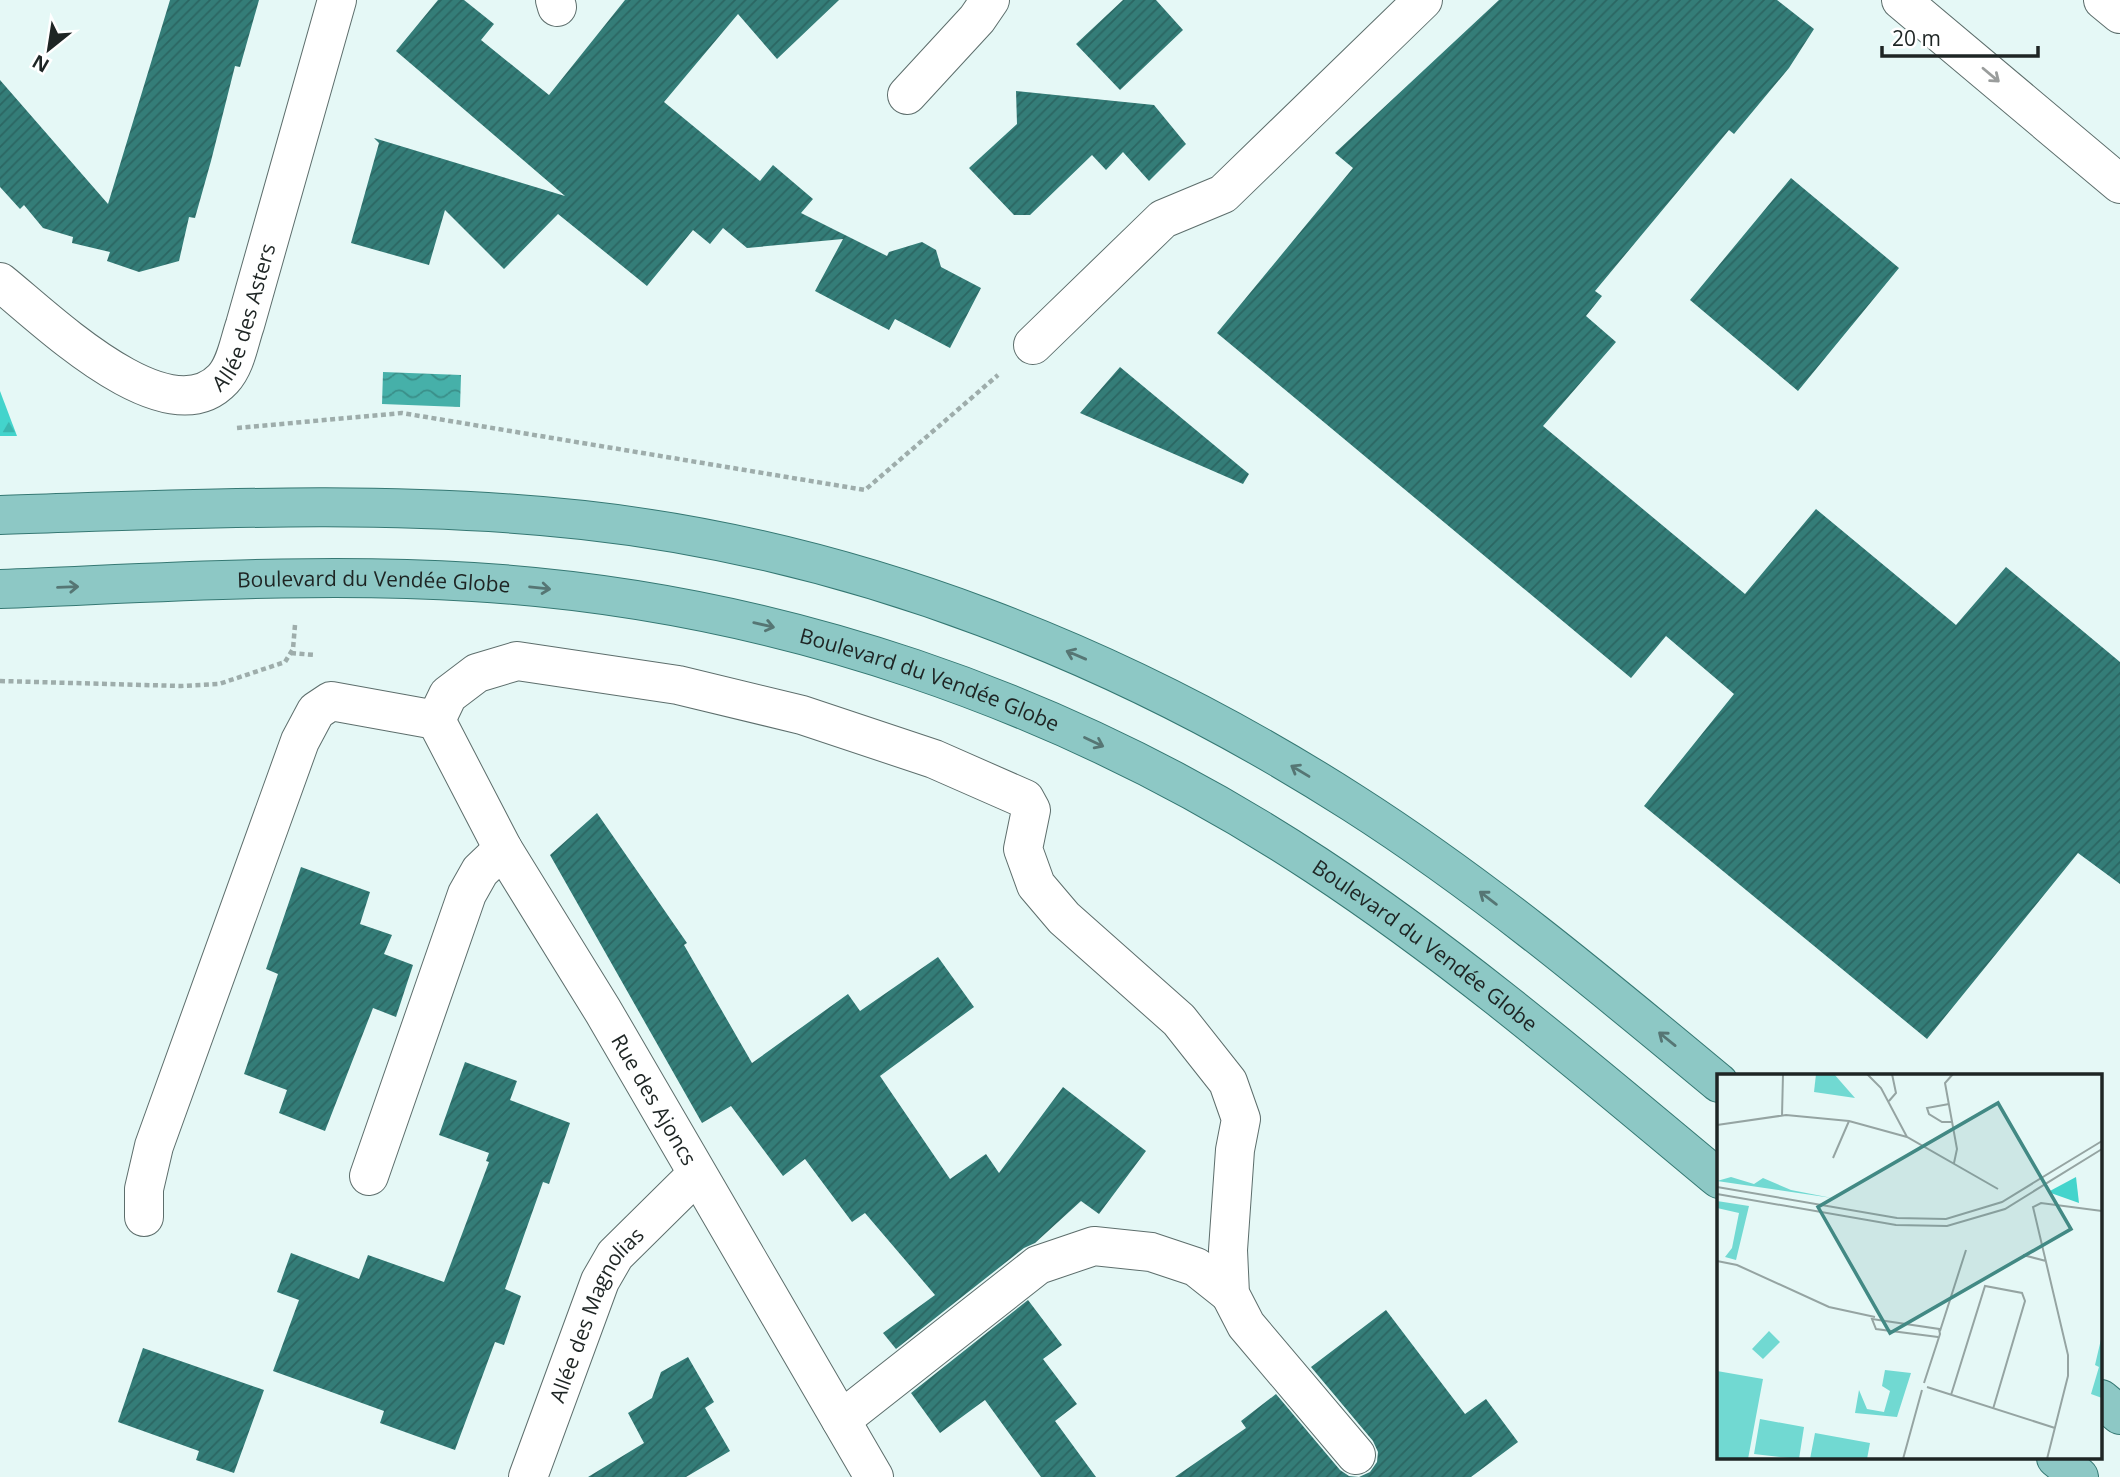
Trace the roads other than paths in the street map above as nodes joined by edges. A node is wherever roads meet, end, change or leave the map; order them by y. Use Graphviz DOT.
graph roads {
  1 [pos="337,0"];
  2 [pos="990,0"];
  3 [pos="1423,0"];
  4 [pos="1901,0"];
  5 [pos="2103,0"];
  6 [pos="2120,14"];
  7 [pos="907,95"];
  8 [pos="2120,184"];
  9 [pos="0,282"];
  10 [pos="1033,345"];
  11 [pos="0,516"];
  12 [pos="0,589"];
  13 [pos="436,720"];
  14 [pos="503,849"];
  15 [pos="1717,1081"];
  16 [pos="696,1175"];
  17 [pos="369,1176"];
  18 [pos="1717,1177"];
  19 [pos="144,1217"];
  20 [pos="1230,1294"];
  21 [pos="2102,1400"];
  22 [pos="2120,1415"];
  23 [pos="841,1420"];
  24 [pos="1356,1455"];
  25 [pos="2058,1460"];
  26 [pos="528,1477"];
  27 [pos="874,1477"];
  28 [pos="2079,1477"];
  1 -- 9 [label="street, Allée des Asters"];
  2 -- 7 [label="street"];
  3 -- 10 [label="street"];
  4 -- 8 [label="street, one-way"];
  5 -- 6 [label="street"];
  15 -- 11 [label="main road, one-way"];
  12 -- 18 [label="main road, Boulevard du Vendée Globe, one-way"];
  13 -- 14 [label="street, Rue des Ajoncs"];
  13 -- 19 [label="street"];
  13 -- 20 [label="street"];
  14 -- 16 [label="street, Rue des Ajoncs"];
  14 -- 17 [label="street"];
  16 -- 23 [label="street, Rue des Ajoncs"];
  16 -- 26 [label="street, Allée des Magnolias"];
  20 -- 23 [label="street"];
  20 -- 24 [label="street"];
  21 -- 22 [label="main road"];
  23 -- 27 [label="street, Rue des Ajoncs"];
  25 -- 28 [label="main road"];
}
